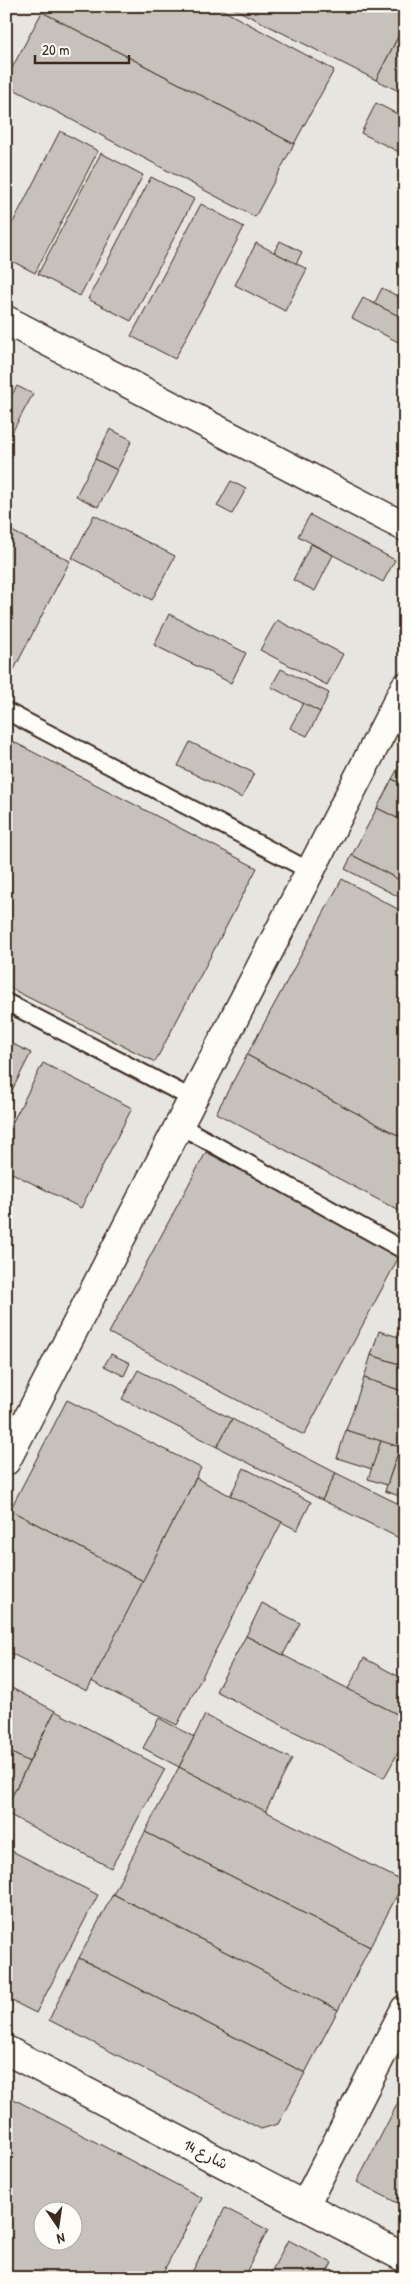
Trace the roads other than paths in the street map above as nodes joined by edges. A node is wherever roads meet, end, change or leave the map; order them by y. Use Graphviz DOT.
graph roads {
  1 [pos="6,320"];
  2 [pos="405,527"];
  3 [pos="405,687"];
  4 [pos="6,711"];
  5 [pos="310,871"];
  6 [pos="6,1002"];
  7 [pos="192,1099"];
  8 [pos="179,1125"];
  9 [pos="405,1251"];
  10 [pos="6,1460"];
  11 [pos="405,2009"];
  12 [pos="6,2050"];
  13 [pos="305,2205"];
  14 [pos="405,2258"];
  1 -- 2 [label="street"];
  3 -- 5 [label="street"];
  4 -- 5 [label="lane"];
  5 -- 7 [label="street"];
  6 -- 7 [label="lane"];
  7 -- 8 [label="street"];
  8 -- 9 [label="lane"];
  8 -- 10 [label="street"];
  11 -- 13 [label="street"];
  12 -- 13 [label="street, شارع 14"];
  13 -- 14 [label="street, شارع 14"];
}
